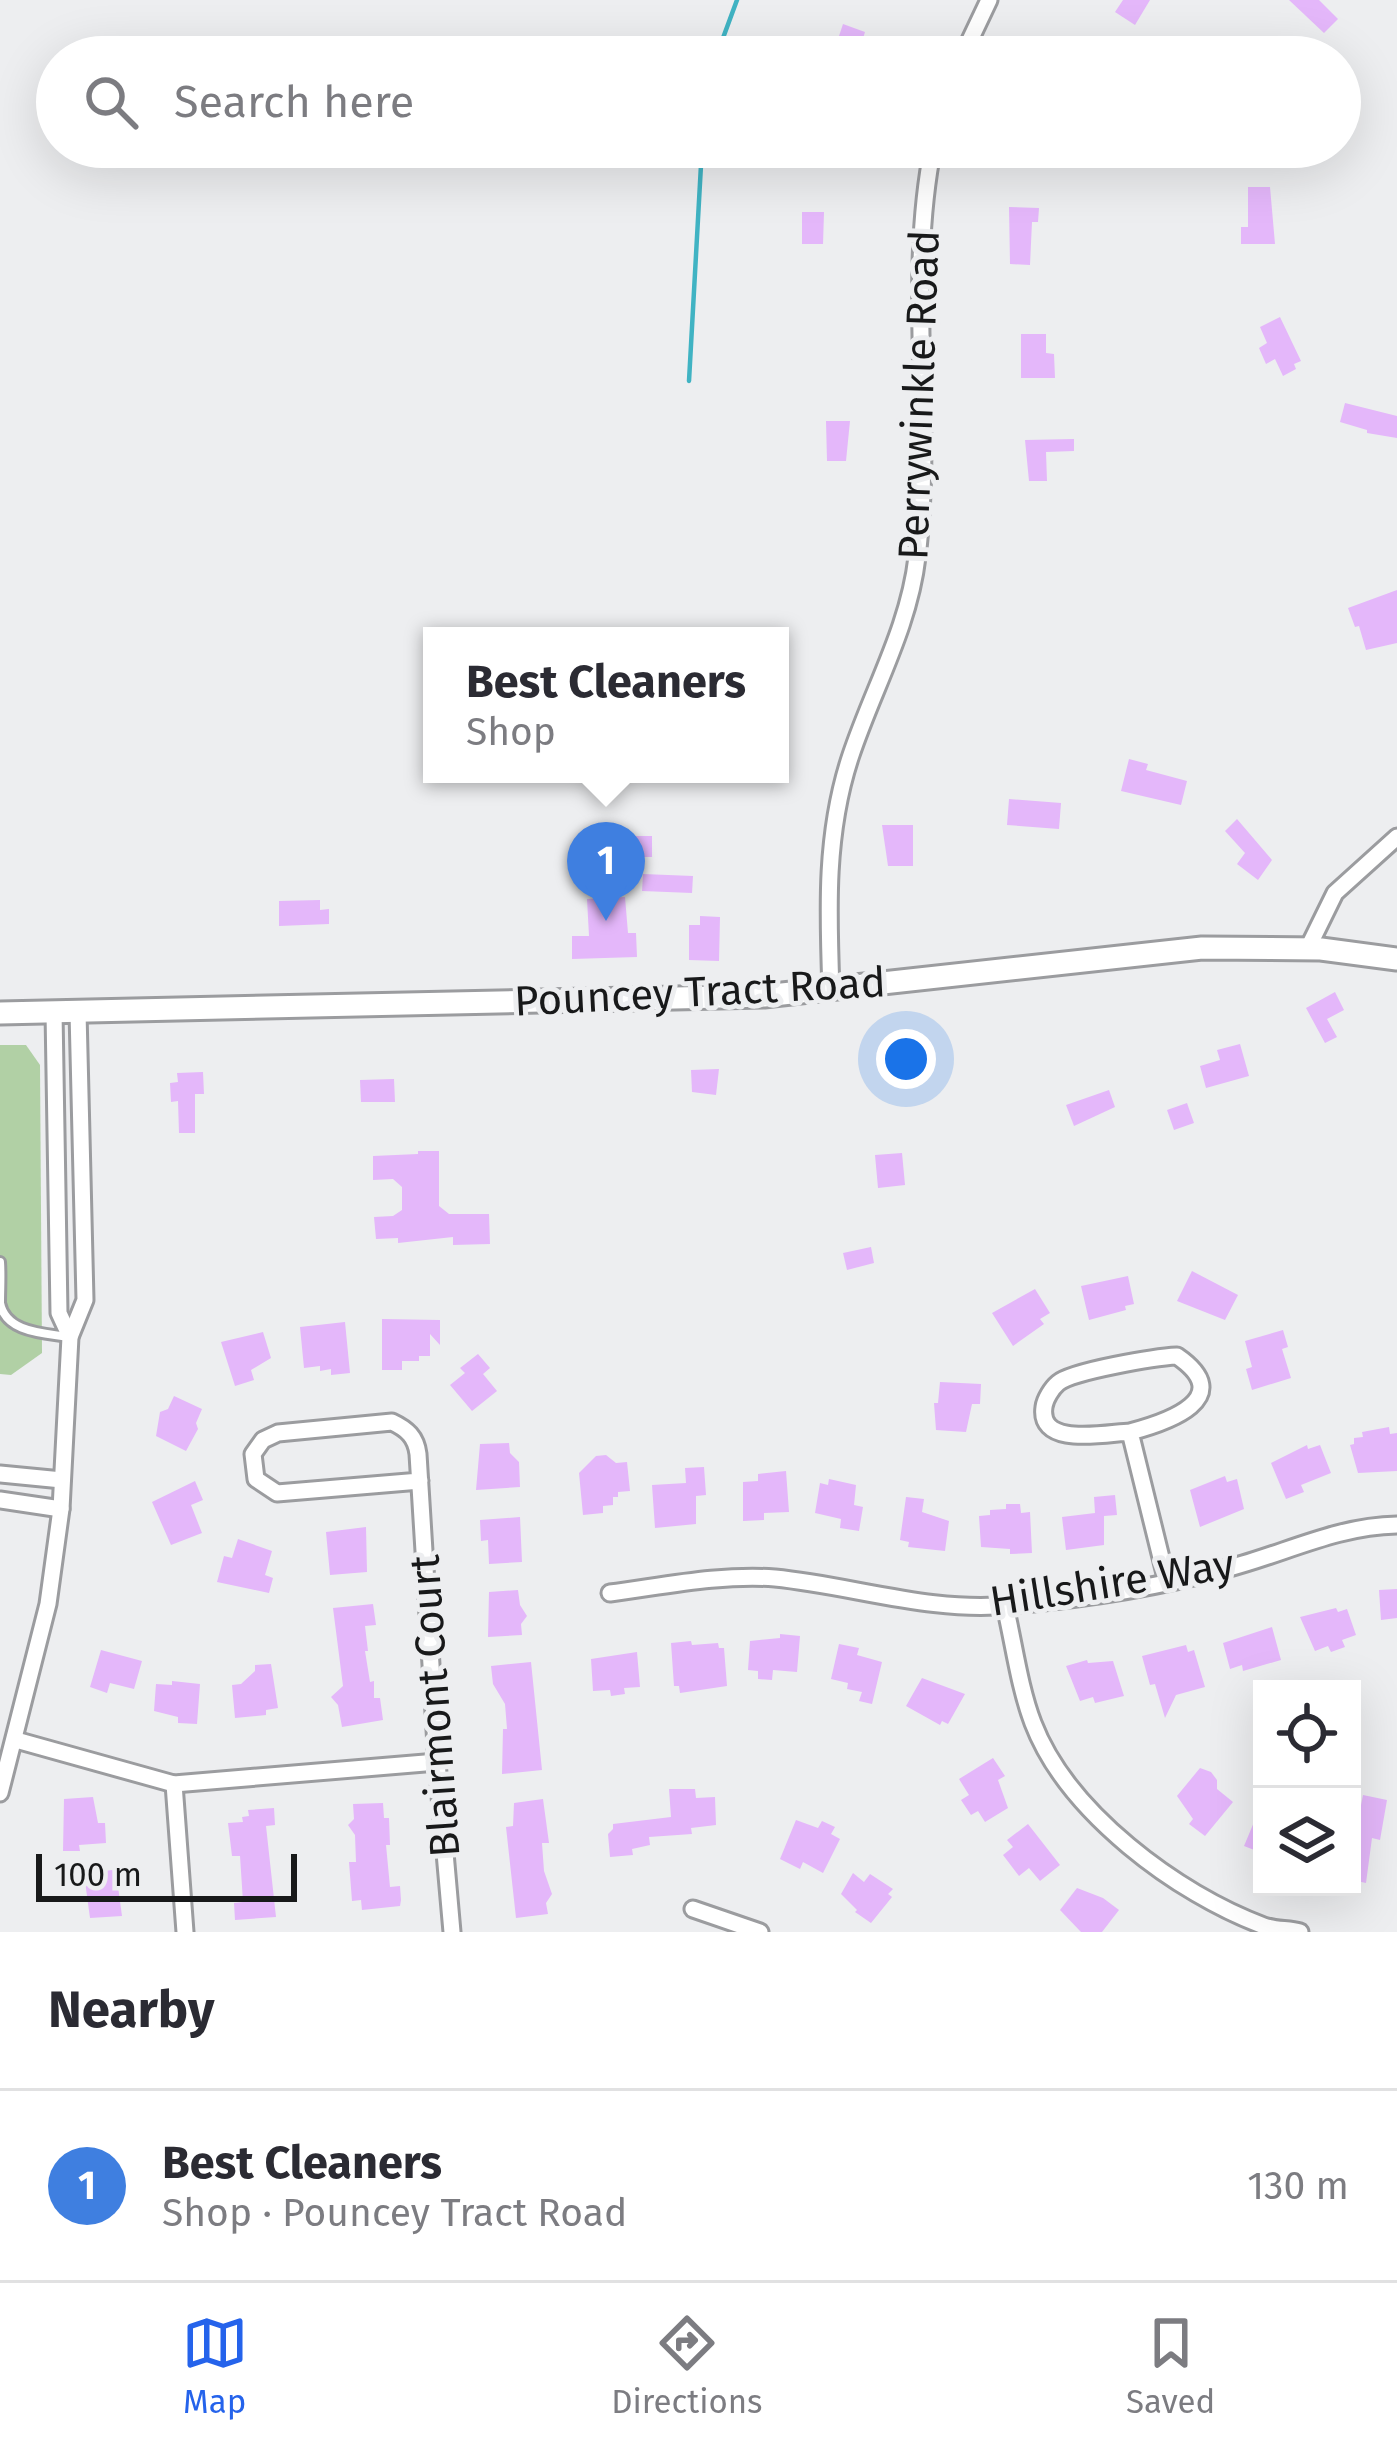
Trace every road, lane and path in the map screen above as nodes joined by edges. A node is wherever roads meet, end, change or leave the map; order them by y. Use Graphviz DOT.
graph roads {
  1 [pos="989,0"];
  2 [pos="972,36"];
  3 [pos="931,168"];
  4 [pos="1397,837"];
  5 [pos="1308,948"];
  6 [pos="1397,959"];
  7 [pos="831,990"];
  8 [pos="54,1012"];
  9 [pos="78,1012"];
  10 [pos="0,1013"];
  11 [pos="0,1262"];
  12 [pos="70,1337"];
  13 [pos="1130,1432"];
  14 [pos="0,1474"];
  15 [pos="62,1480"];
  16 [pos="420,1480"];
  17 [pos="0,1500"];
  18 [pos="61,1509"];
  19 [pos="1397,1525"];
  20 [pos="1167,1582"];
  21 [pos="610,1593"];
  22 [pos="1005,1606"];
  23 [pos="16,1740"];
  24 [pos="436,1762"];
  25 [pos="174,1784"];
  26 [pos="0,1793"];
  27 [pos="693,1909"];
  28 [pos="1267,1930"];
  29 [pos="185,1932"];
  30 [pos="452,1932"];
  31 [pos="760,1932"];
  32 [pos="1300,1932"];
  1 -- 2 [label="street"];
  3 -- 7 [label="street, Perrywinkle Road"];
  4 -- 5 [label="street"];
  5 -- 6 [label="main road, Pouncey Tract Road"];
  5 -- 7 [label="main road, Pouncey Tract Road"];
  7 -- 9 [label="main road, Pouncey Tract Road"];
  8 -- 9 [label="main road, Pouncey Tract Road"];
  8 -- 10 [label="main road, Pouncey Tract Road"];
  8 -- 12 [label="street"];
  9 -- 12 [label="street"];
  11 -- 12 [label="lane"];
  12 -- 15 [label="street"];
  13 -- 13 [label="street"];
  13 -- 20 [label="street"];
  14 -- 15 [label="street"];
  15 -- 18 [label="street"];
  16 -- 16 [label="street, Blairmont Court"];
  16 -- 24 [label="street, Blairmont Court"];
  17 -- 18 [label="street"];
  18 -- 23 [label="street"];
  19 -- 20 [label="street, Hillshire Way"];
  20 -- 22 [label="street, Hillshire Way"];
  21 -- 22 [label="street, Hillshire Way"];
  22 -- 28 [label="street"];
  23 -- 25 [label="street"];
  23 -- 26 [label="street"];
  24 -- 25 [label="street"];
  24 -- 30 [label="street, Blairmont Court"];
  25 -- 29 [label="street"];
  27 -- 31 [label="street"];
  28 -- 32 [label="street"];
}
